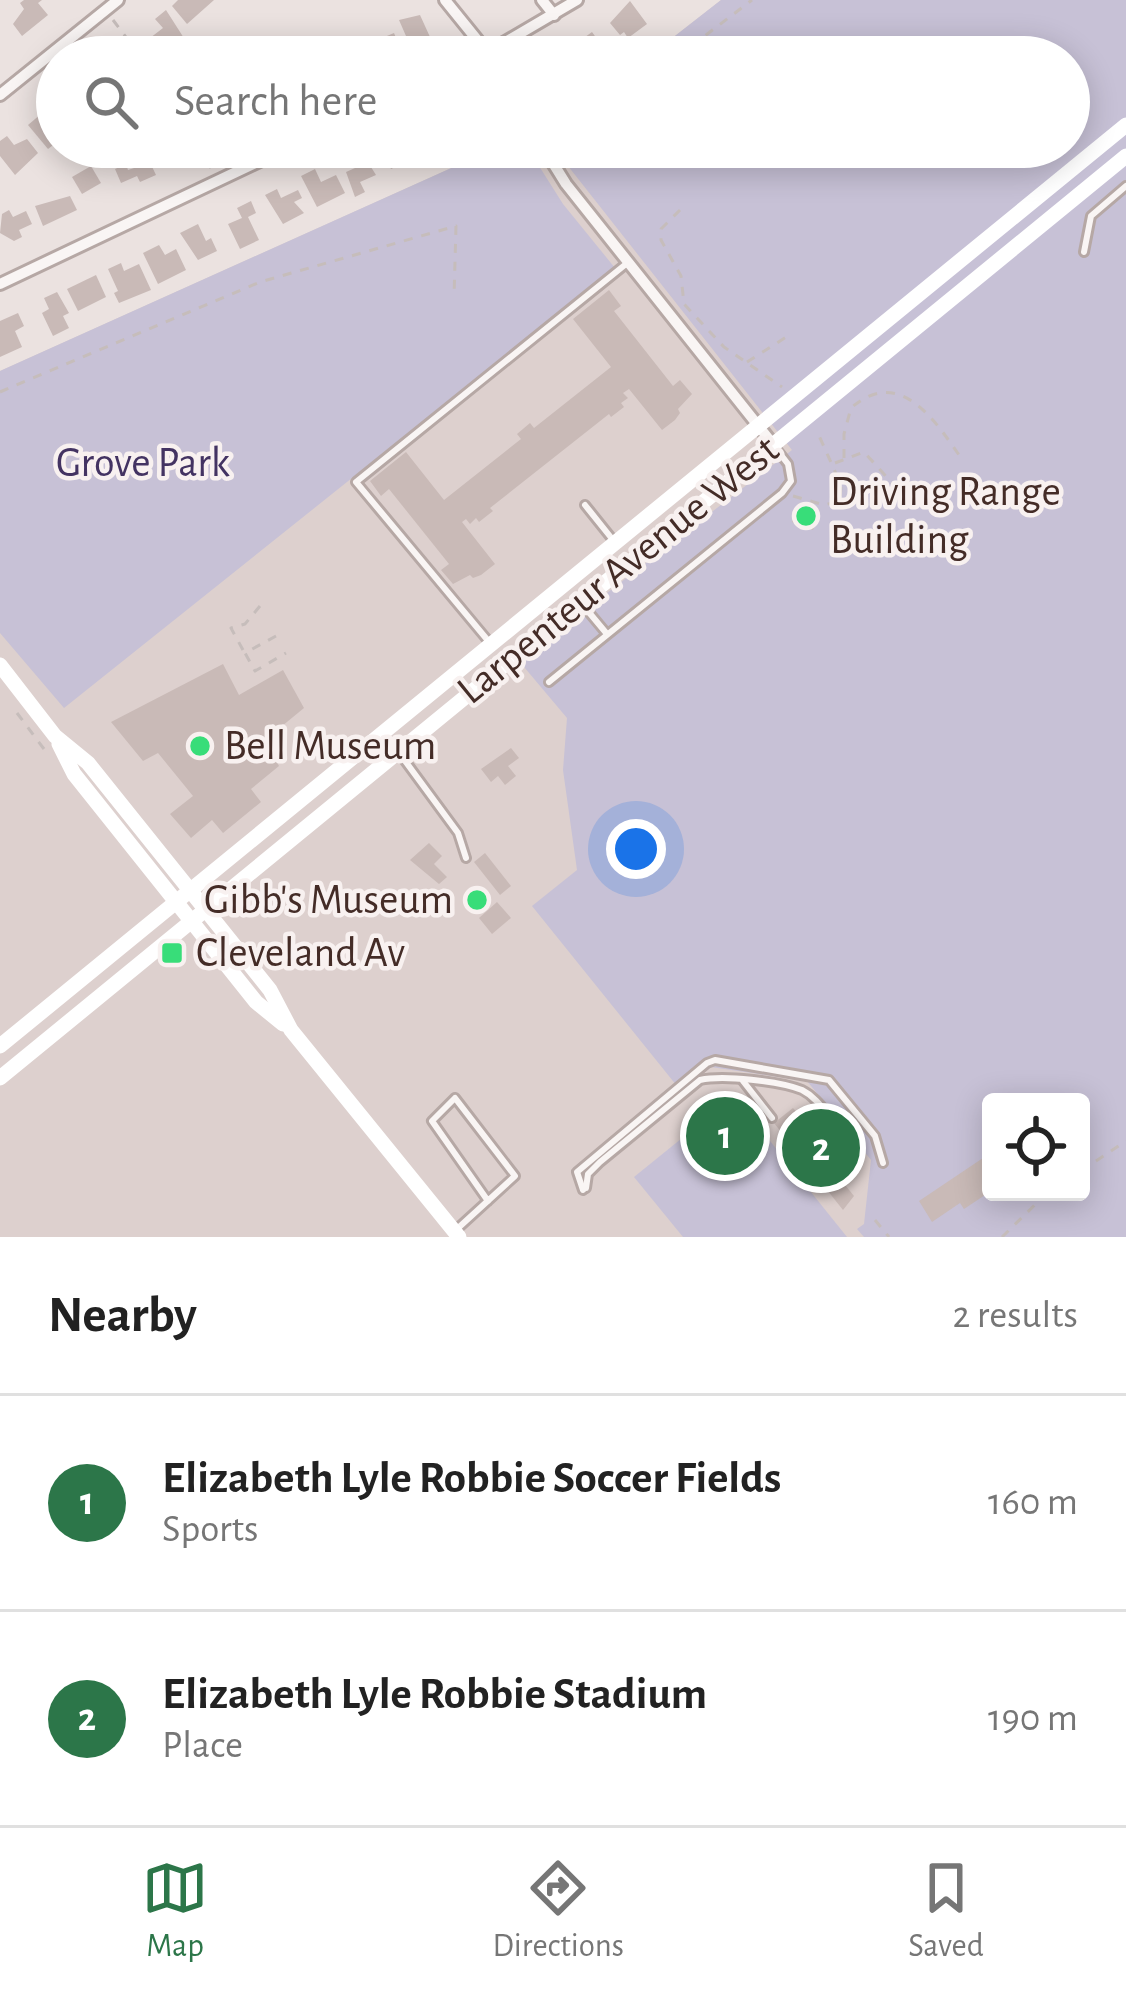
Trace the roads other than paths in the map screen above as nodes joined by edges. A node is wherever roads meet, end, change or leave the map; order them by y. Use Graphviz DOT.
graph roads {
  1 [pos="118,0"];
  2 [pos="445,0"];
  3 [pos="542,0"];
  4 [pos="577,0"];
  5 [pos="554,15"];
  6 [pos="73,36"];
  7 [pos="471,36"];
  8 [pos="519,36"];
  9 [pos="36,66"];
  10 [pos="0,95"];
  11 [pos="1126,125"];
  12 [pos="1090,154"];
  13 [pos="1126,157"];
  14 [pos="245,168"];
  15 [pos="556,168"];
  16 [pos="1073,168"];
  17 [pos="1126,186"];
  18 [pos="1084,252"];
  19 [pos="629,262"];
  20 [pos="0,284"];
  21 [pos="757,425"];
  22 [pos="772,443"];
  23 [pos="585,505"];
  24 [pos="615,542"];
  25 [pos="580,602"];
  26 [pos="607,634"];
  27 [pos="490,644"];
  28 [pos="0,665"];
  29 [pos="549,682"];
  30 [pos="395,722"];
  31 [pos="405,746"];
  32 [pos="466,858"];
  33 [pos="183,896"];
  34 [pos="198,916"];
  35 [pos="0,1046"];
  36 [pos="0,1078"];
  37 [pos="743,1081"];
  38 [pos="772,1118"];
  39 [pos="831,1118"];
  40 [pos="883,1163"];
  41 [pos="488,1201"];
  42 [pos="456,1234"];
  1 -- 6 [label="street"];
  2 -- 7 [label="street"];
  3 -- 5 [label="street"];
  4 -- 5 [label="street"];
  5 -- 8 [label="street"];
  9 -- 10 [label="street"];
  11 -- 12 [label="main road, Larpenteur Avenue West"];
  13 -- 22 [label="main road, Larpenteur Avenue West"];
  14 -- 20 [label="street"];
  15 -- 19 [label="street"];
  16 -- 21 [label="main road, Larpenteur Avenue West"];
  17 -- 18 [label="lane"];
  19 -- 21 [label="street"];
  19 -- 27 [label="lane"];
  21 -- 22 [label="street"];
  21 -- 24 [label="main road, Larpenteur Avenue West"];
  22 -- 25 [label="main road, Larpenteur Avenue West"];
  22 -- 26 [label="lane"];
  23 -- 24 [label="lane"];
  24 -- 27 [label="main road, Larpenteur Avenue West"];
  25 -- 26 [label="lane"];
  25 -- 31 [label="main road, Larpenteur Avenue West"];
  26 -- 29 [label="lane"];
  27 -- 30 [label="main road, Larpenteur Avenue West"];
  28 -- 33 [label="main road"];
  30 -- 31 [label="main road"];
  30 -- 33 [label="main road, Larpenteur Avenue West"];
  31 -- 32 [label="lane"];
  31 -- 34 [label="main road, Larpenteur Avenue West"];
  33 -- 34 [label="main road"];
  33 -- 35 [label="main road, Larpenteur Avenue West"];
  34 -- 36 [label="main road, Larpenteur Avenue West"];
  34 -- 42 [label="main road"];
  37 -- 38 [label="lane"];
  37 -- 39 [label="lane"];
  37 -- 40 [label="lane"];
  41 -- 41 [label="lane"];
  41 -- 42 [label="lane"];
}
